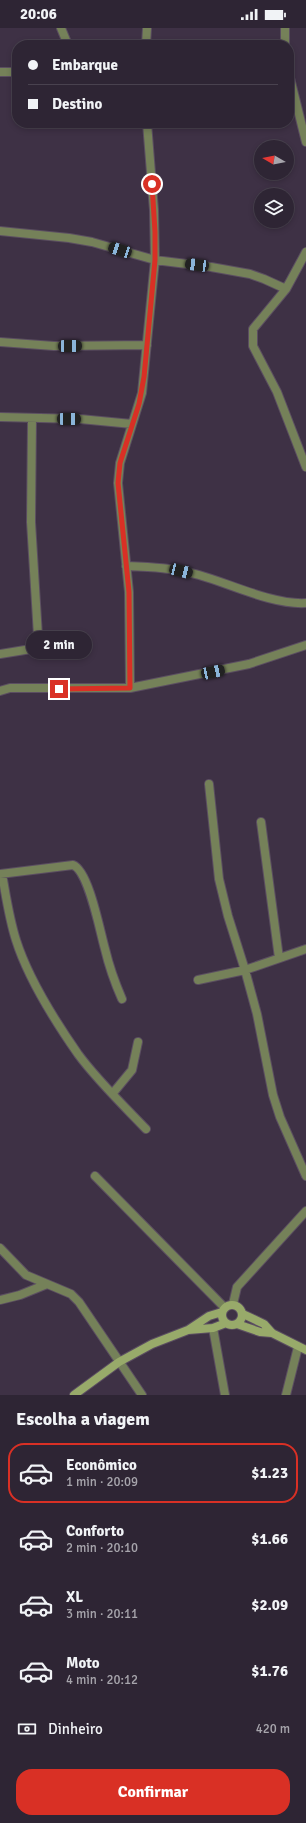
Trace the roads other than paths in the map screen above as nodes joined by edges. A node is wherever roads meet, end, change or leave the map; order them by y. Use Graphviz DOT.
graph roads {
  1 [pos="62,28"];
  2 [pos="147,28"];
  3 [pos="285,28"];
  4 [pos="66,40"];
  5 [pos="146,40"];
  6 [pos="285,40"];
  7 [pos="0,72"];
  8 [pos="12,72"];
  9 [pos="294,94"];
  10 [pos="147,128"];
  11 [pos="306,142"];
  12 [pos="0,231"];
  13 [pos="306,252"];
  14 [pos="155,260"];
  15 [pos="286,288"];
  16 [pos="0,342"];
  17 [pos="147,345"];
  18 [pos="0,417"];
  19 [pos="32,418"];
  20 [pos="132,424"];
  21 [pos="306,467"];
  22 [pos="126,566"];
  23 [pos="306,603"];
  24 [pos="306,645"];
  25 [pos="0,654"];
  26 [pos="130,688"];
  27 [pos="0,691"];
  28 [pos="209,784"];
  29 [pos="261,822"];
  30 [pos="1,874"];
  31 [pos="306,949"];
  32 [pos="279,958"];
  33 [pos="245,970"];
  34 [pos="198,980"];
  35 [pos="122,999"];
  36 [pos="138,1042"];
  37 [pos="113,1093"];
  38 [pos="146,1129"];
  39 [pos="95,1176"];
  40 [pos="306,1176"];
  41 [pos="306,1211"];
  42 [pos="0,1248"];
  43 [pos="47,1284"];
  44 [pos="0,1300"];
  45 [pos="233,1304"];
  46 [pos="224,1310"];
  47 [pos="243,1314"];
  48 [pos="226,1322"];
  49 [pos="237,1324"];
  50 [pos="213,1328"];
  51 [pos="188,1330"];
  52 [pos="272,1333"];
  53 [pos="302,1349"];
  54 [pos="119,1362"];
  55 [pos="74,1395"];
  56 [pos="142,1395"];
  57 [pos="225,1395"];
  58 [pos="286,1395"];
  1 -- 4 [label="street"];
  2 -- 5 [label="street"];
  3 -- 6 [label="street"];
  7 -- 8 [label="street"];
  9 -- 11 [label="street"];
  10 -- 14 [label="street"];
  12 -- 14 [label="street"];
  13 -- 15 [label="street"];
  14 -- 15 [label="street"];
  14 -- 17 [label="street"];
  15 -- 21 [label="street"];
  16 -- 17 [label="street"];
  17 -- 20 [label="street"];
  18 -- 19 [label="street"];
  19 -- 20 [label="street"];
  19 -- 25 [label="street"];
  20 -- 22 [label="street"];
  22 -- 23 [label="street"];
  22 -- 26 [label="street"];
  24 -- 26 [label="street"];
  26 -- 27 [label="street"];
  28 -- 33 [label="street"];
  29 -- 32 [label="street"];
  30 -- 35 [label="street"];
  30 -- 37 [label="street"];
  31 -- 32 [label="street"];
  32 -- 33 [label="street"];
  33 -- 34 [label="street"];
  33 -- 40 [label="street"];
  36 -- 37 [label="street"];
  37 -- 38 [label="street"];
  39 -- 46 [label="street"];
  41 -- 45 [label="street"];
  42 -- 43 [label="street"];
  43 -- 44 [label="street"];
  43 -- 54 [label="street"];
  45 -- 46 [label="street"];
  45 -- 47 [label="street"];
  46 -- 48 [label="street"];
  46 -- 51 [label="street"];
  47 -- 49 [label="street"];
  47 -- 52 [label="street"];
  48 -- 49 [label="street"];
  48 -- 50 [label="street"];
  49 -- 52 [label="street"];
  50 -- 51 [label="street"];
  50 -- 57 [label="street"];
  51 -- 54 [label="street"];
  52 -- 53 [label="street"];
  53 -- 58 [label="street"];
  54 -- 55 [label="street"];
  54 -- 56 [label="street"];
}
